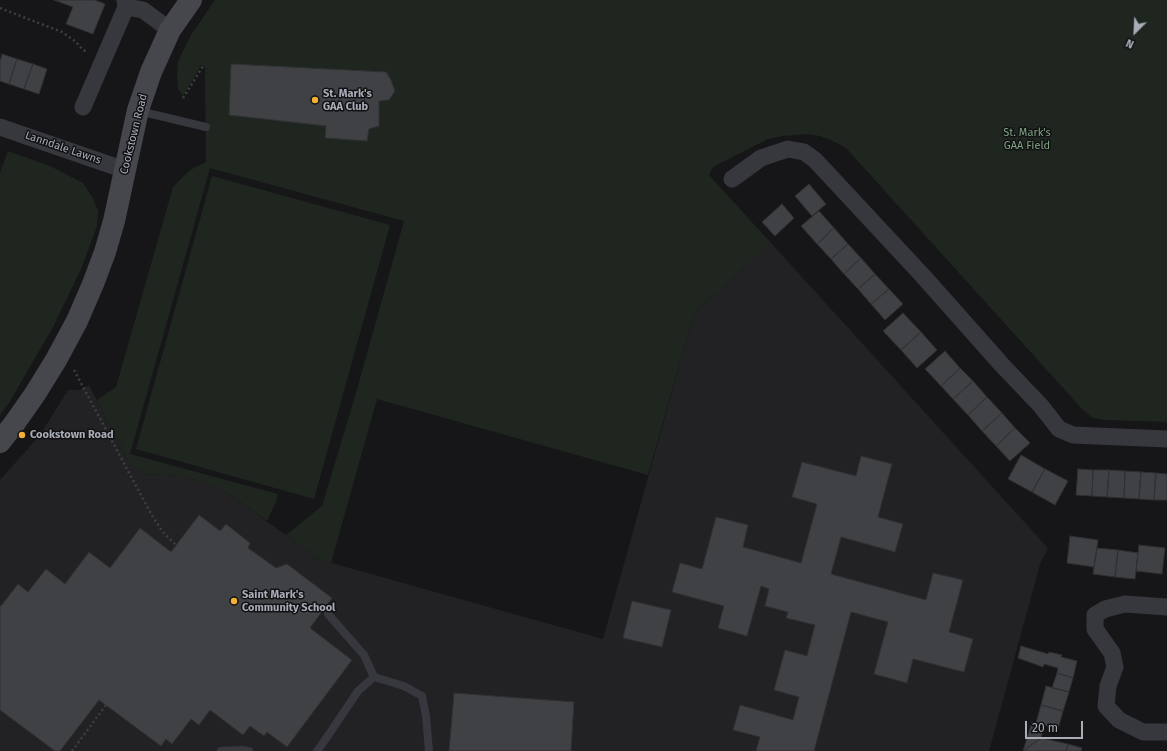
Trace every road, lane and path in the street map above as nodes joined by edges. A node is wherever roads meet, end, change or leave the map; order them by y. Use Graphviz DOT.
graph roads {
  1 [pos="191,0"];
  2 [pos="125,4"];
  3 [pos="0,8"];
  4 [pos="170,30"];
  5 [pos="104,58"];
  6 [pos="203,66"];
  7 [pos="183,98"];
  8 [pos="83,107"];
  9 [pos="138,111"];
  10 [pos="0,126"];
  11 [pos="206,127"];
  12 [pos="125,170"];
  13 [pos="732,179"];
  14 [pos="73,369"];
  15 [pos="1167,439"];
  16 [pos="0,442"];
  17 [pos="176,545"];
  18 [pos="1167,607"];
  19 [pos="328,614"];
  20 [pos="374,677"];
  21 [pos="106,705"];
  22 [pos="1167,732"];
  23 [pos="72,751"];
  24 [pos="221,751"];
  25 [pos="249,751"];
  26 [pos="317,751"];
  27 [pos="429,751"];
  1 -- 4 [label="street, Cookstown Road"];
  2 -- 4 [label="street"];
  2 -- 5 [label="street"];
  3 -- 5 [label="path"];
  4 -- 9 [label="street, Cookstown Road"];
  5 -- 8 [label="street"];
  6 -- 7 [label="path"];
  9 -- 11 [label="lane"];
  9 -- 12 [label="street, Cookstown Road"];
  10 -- 12 [label="street, Lanndale Lawns"];
  12 -- 16 [label="street, Cookstown Road"];
  13 -- 15 [label="street"];
  14 -- 17 [label="path"];
  18 -- 22 [label="street"];
  19 -- 20 [label="lane"];
  20 -- 26 [label="lane"];
  20 -- 27 [label="lane"];
  21 -- 23 [label="path"];
  24 -- 25 [label="lane"];
}
